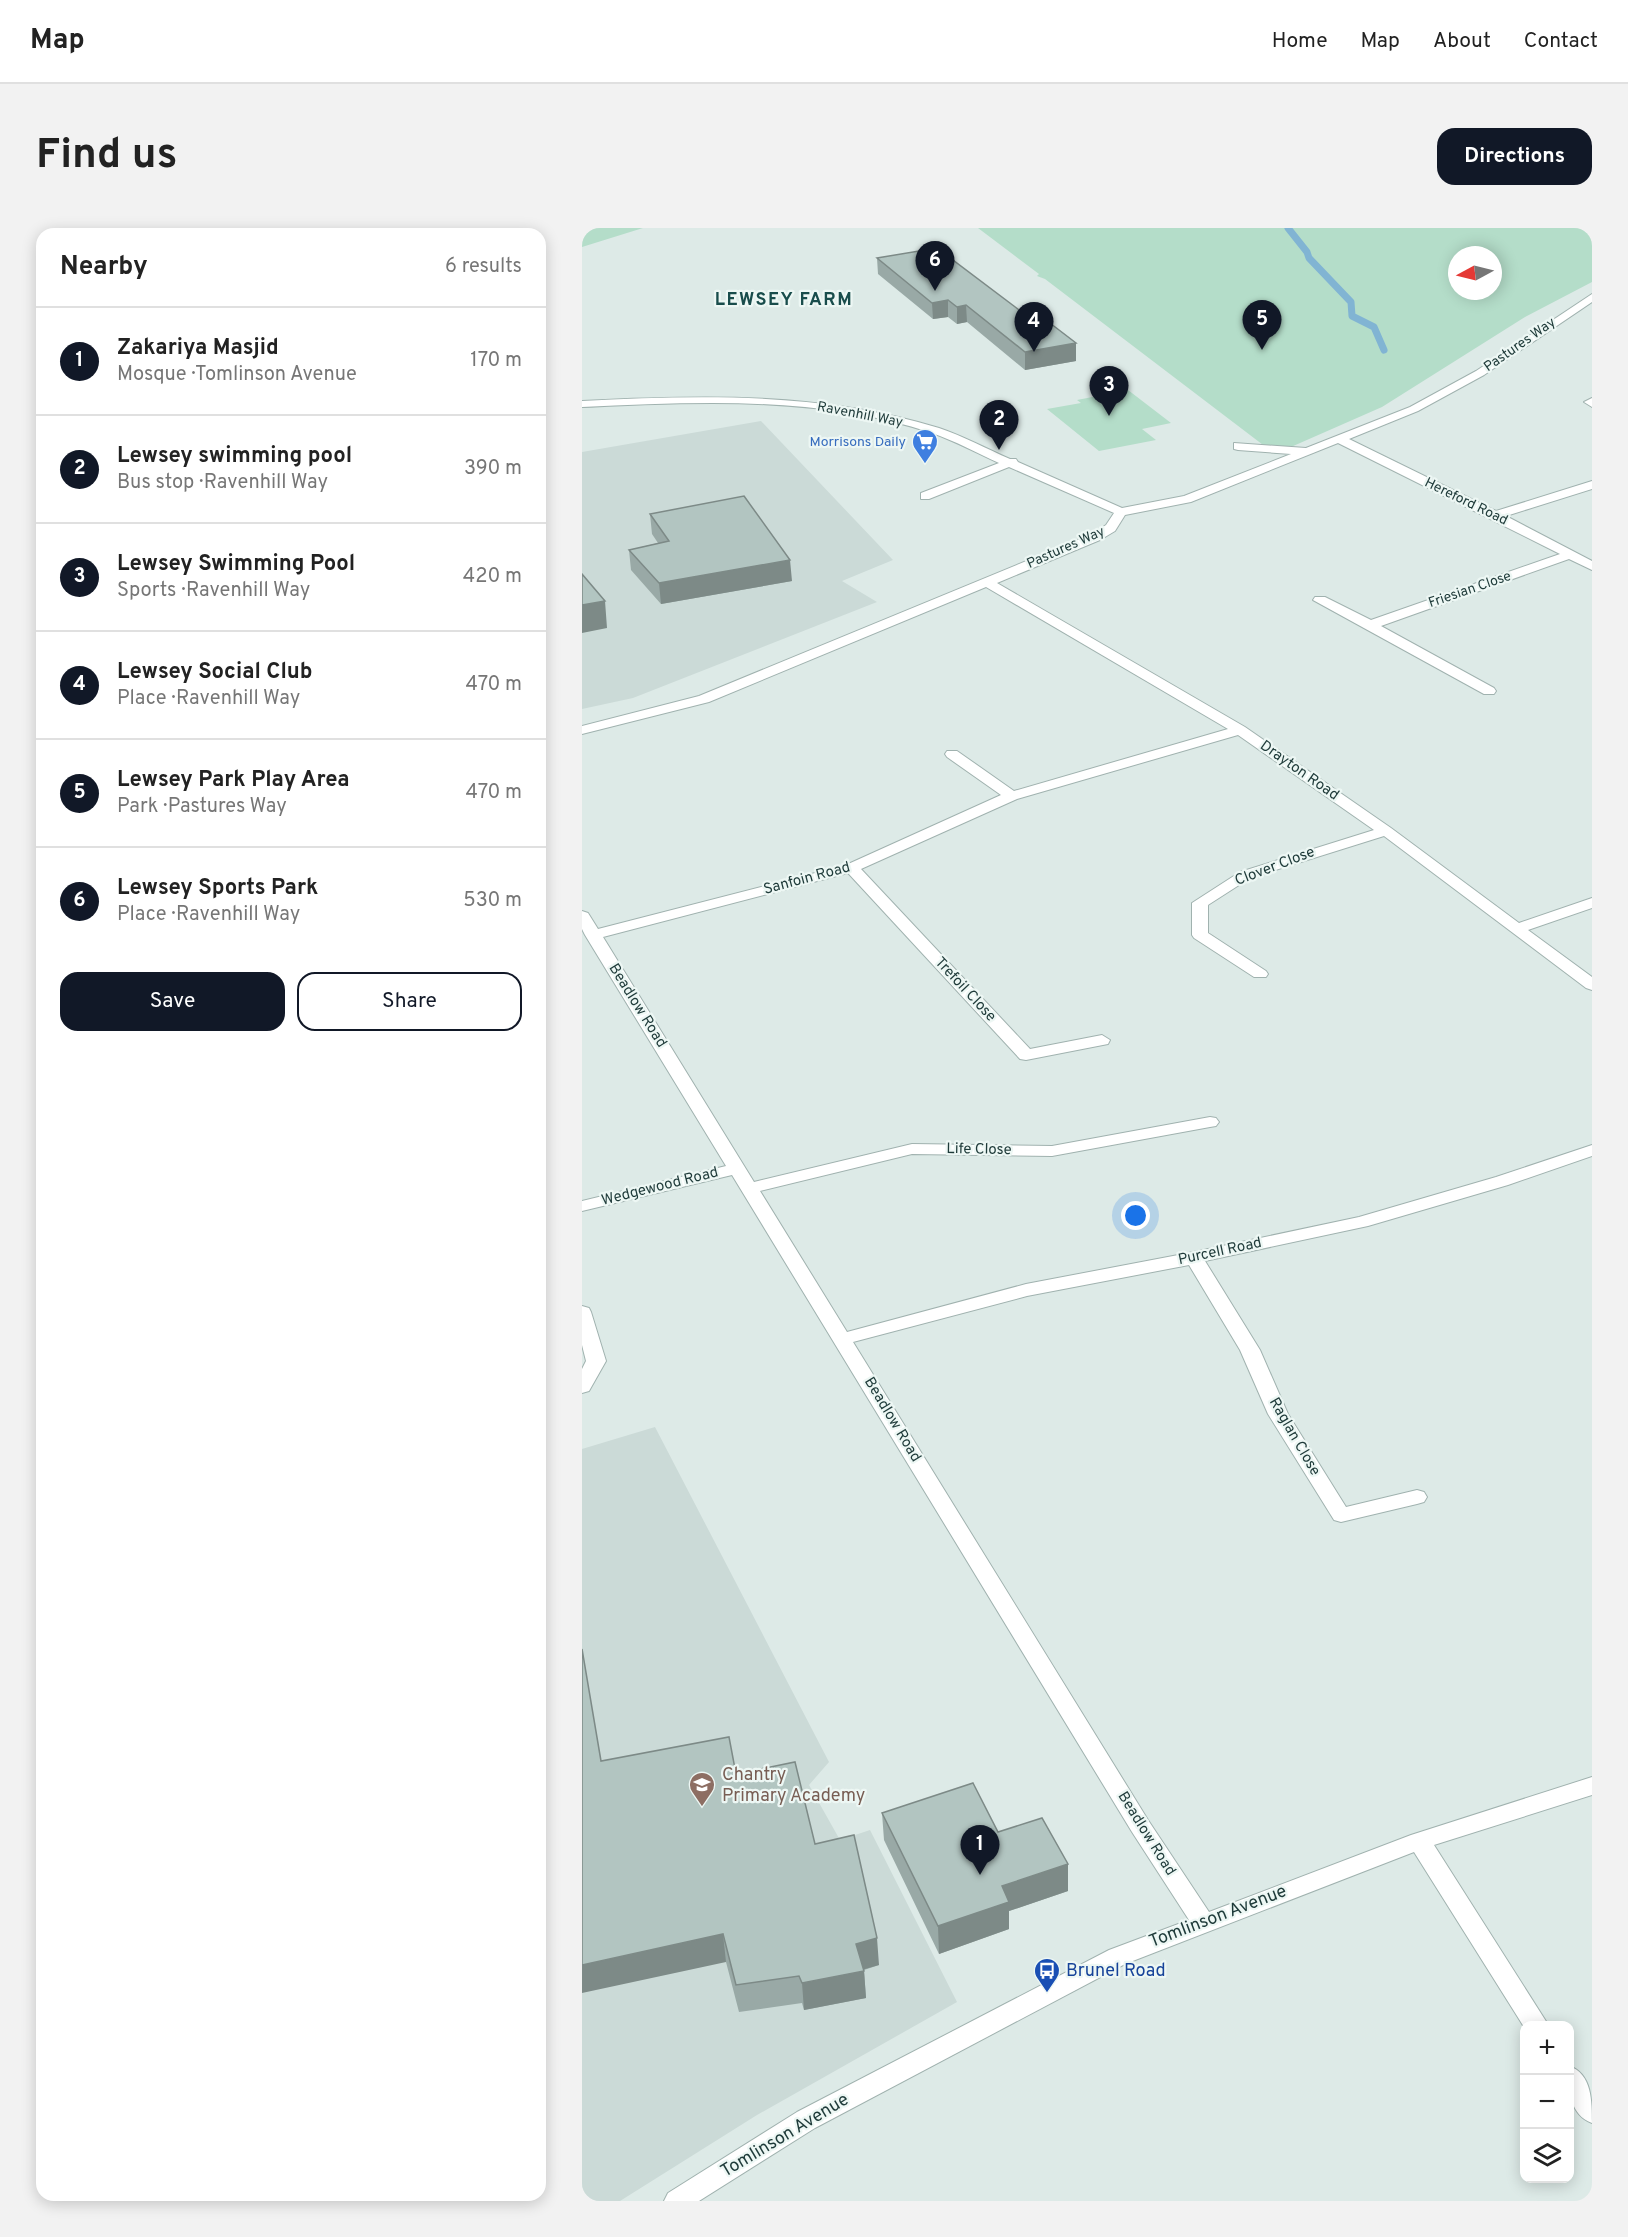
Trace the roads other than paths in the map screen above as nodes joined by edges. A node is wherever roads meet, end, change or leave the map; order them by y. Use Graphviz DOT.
graph roads {
  1 [pos="1592,297"];
  2 [pos="582,404"];
  3 [pos="1338,439"];
  4 [pos="1238,446"];
  5 [pos="1308,452"];
  6 [pos="1012,462"];
  7 [pos="1592,485"];
  8 [pos="925,496"];
  9 [pos="1121,512"];
  10 [pos="1495,515"];
  11 [pos="1569,555"];
  12 [pos="1592,566"];
  13 [pos="988,583"];
  14 [pos="1320,600"];
  15 [pos="1370,625"];
  16 [pos="1489,691"];
  17 [pos="582,730"];
  18 [pos="1240,730"];
  19 [pos="952,754"];
  20 [pos="1012,796"];
  21 [pos="1386,831"];
  22 [pos="851,868"];
  23 [pos="1592,903"];
  24 [pos="582,916"];
  25 [pos="1515,929"];
  26 [pos="593,935"];
  27 [pos="1260,974"];
  28 [pos="1592,985"];
  29 [pos="1102,1040"];
  30 [pos="1210,1122"];
  31 [pos="1592,1150"];
  32 [pos="738,1168"];
  33 [pos="750,1188"];
  34 [pos="582,1206"];
  35 [pos="1194,1258"];
  36 [pos="582,1312"];
  37 [pos="843,1339"];
  38 [pos="582,1387"];
  39 [pos="1417,1497"];
  40 [pos="1592,1786"];
  41 [pos="1419,1841"];
  42 [pos="1204,1924"];
  43 [pos="1534,2021"];
  44 [pos="1574,2084"];
  45 [pos="1592,2112"];
  46 [pos="677,2201"];
  1 -- 3 [label="street, Pastures Way"];
  2 -- 6 [label="street, Ravenhill Way"];
  3 -- 5 [label="street, Pastures Way"];
  3 -- 10 [label="street, Hereford Road"];
  4 -- 5 [label="street"];
  5 -- 9 [label="street, Pastures Way"];
  6 -- 8 [label="street"];
  6 -- 9 [label="street, Ravenhill Way"];
  7 -- 10 [label="street"];
  9 -- 13 [label="street, Pastures Way"];
  10 -- 11 [label="street, Hereford Road"];
  11 -- 12 [label="street, Hereford Road"];
  11 -- 15 [label="street, Friesian Close"];
  13 -- 17 [label="street, Pastures Way"];
  13 -- 18 [label="street, Drayton Road"];
  14 -- 15 [label="street"];
  15 -- 16 [label="street"];
  18 -- 20 [label="street, Sanfoin Road"];
  18 -- 21 [label="street, Drayton Road"];
  19 -- 20 [label="street"];
  20 -- 22 [label="street, Sanfoin Road"];
  21 -- 25 [label="street, Drayton Road"];
  21 -- 27 [label="street, Clover Close"];
  22 -- 26 [label="street, Sanfoin Road"];
  22 -- 29 [label="street, Trefoil Close"];
  23 -- 25 [label="street"];
  24 -- 26 [label="street, Beadlow Road"];
  25 -- 28 [label="street, Drayton Road"];
  26 -- 32 [label="street, Beadlow Road"];
  30 -- 33 [label="street, Life Close"];
  31 -- 35 [label="street, Purcell Road"];
  32 -- 33 [label="street, Beadlow Road"];
  32 -- 34 [label="street, Wedgewood Road"];
  33 -- 37 [label="street, Beadlow Road"];
  35 -- 37 [label="street, Purcell Road"];
  35 -- 39 [label="street, Raglan Close"];
  36 -- 38 [label="street"];
  37 -- 42 [label="street, Beadlow Road"];
  40 -- 41 [label="street, Tomlinson Avenue"];
  41 -- 42 [label="street, Tomlinson Avenue"];
  41 -- 43 [label="street"];
  42 -- 46 [label="street, Tomlinson Avenue"];
  44 -- 45 [label="street"];
}
